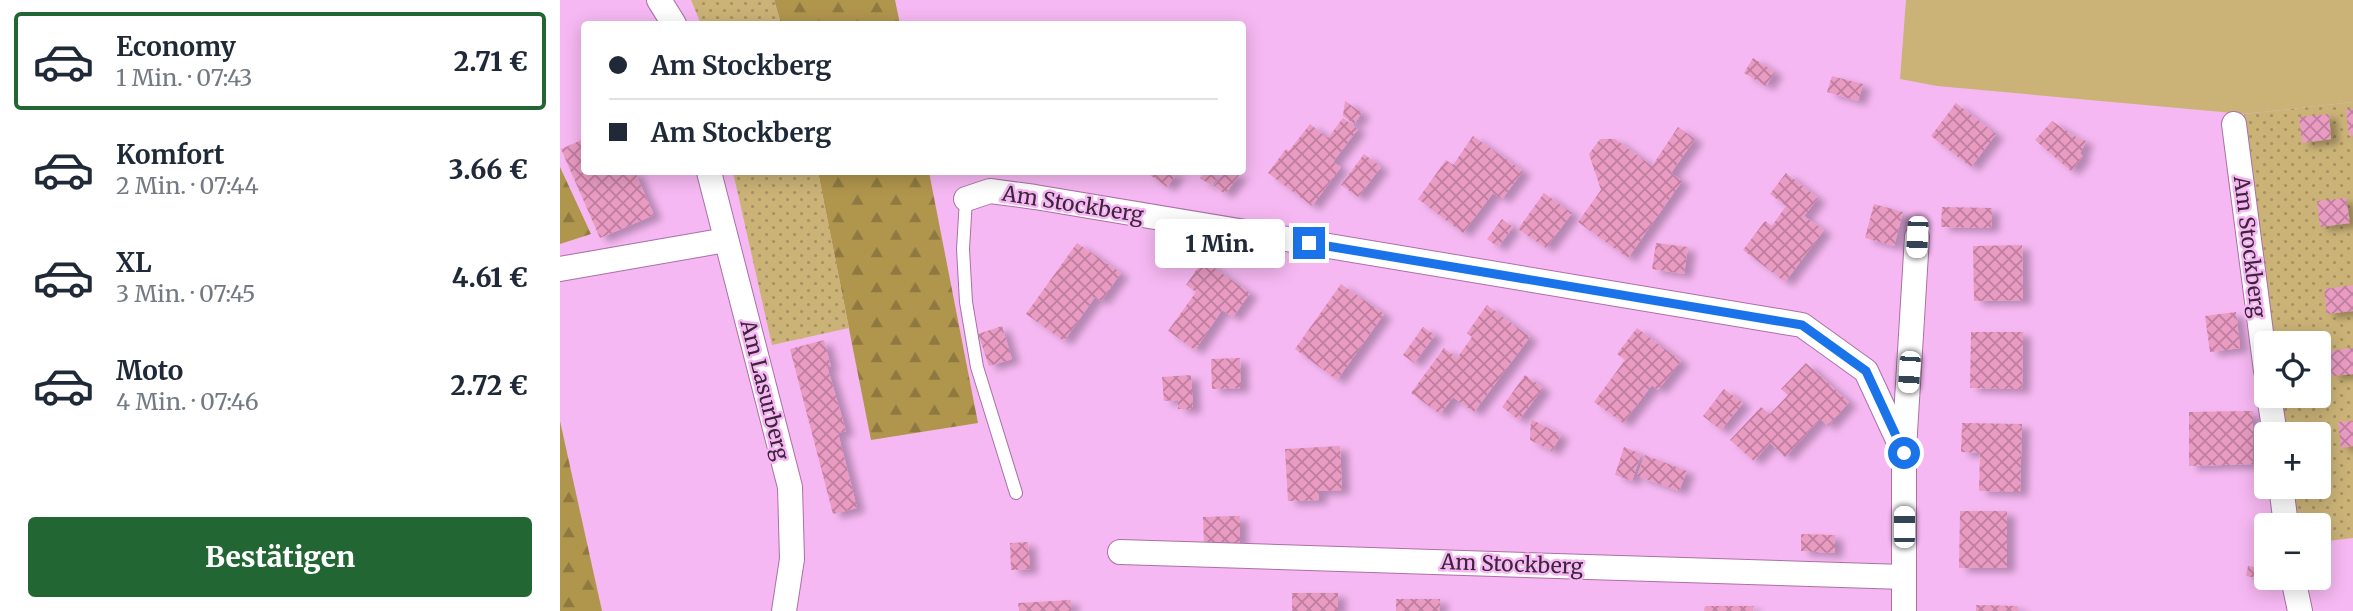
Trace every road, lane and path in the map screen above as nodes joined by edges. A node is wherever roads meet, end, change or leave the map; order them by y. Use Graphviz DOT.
graph roads {
  1 [pos="659,0"];
  2 [pos="672,21"];
  3 [pos="2234,124"];
  4 [pos="710,175"];
  5 [pos="966,199"];
  6 [pos="1917,237"];
  7 [pos="726,240"];
  8 [pos="560,269"];
  9 [pos="2261,331"];
  10 [pos="1904,453"];
  11 [pos="1016,493"];
  12 [pos="1120,552"];
  13 [pos="1904,577"];
  14 [pos="2296,590"];
  15 [pos="784,611"];
  16 [pos="1904,611"];
  17 [pos="2300,611"];
  1 -- 2 [label="street"];
  3 -- 9 [label="street, Am Stockberg"];
  4 -- 7 [label="street, Am Lasurberg"];
  5 -- 10 [label="street, Am Stockberg"];
  5 -- 11 [label="lane"];
  6 -- 10 [label="street, Am Stockberg"];
  7 -- 8 [label="street"];
  7 -- 15 [label="street, Am Lasurberg"];
  10 -- 13 [label="street, Am Stockberg"];
  12 -- 13 [label="street, Am Stockberg"];
  13 -- 16 [label="street, Am Stockberg"];
  14 -- 17 [label="street"];
}
